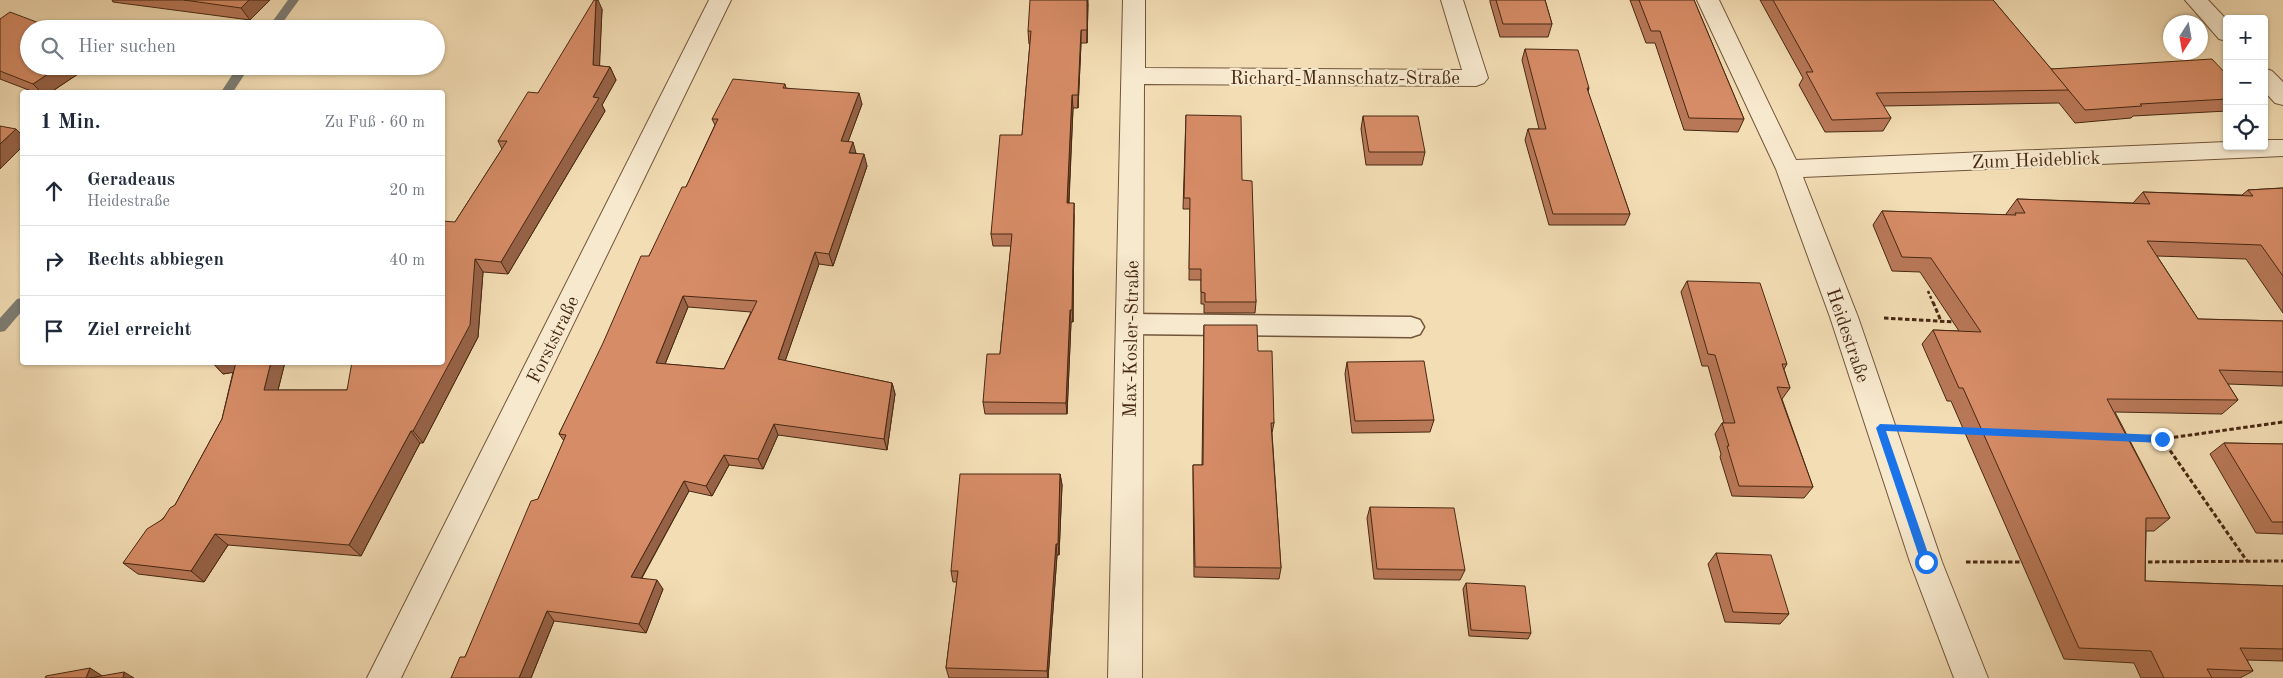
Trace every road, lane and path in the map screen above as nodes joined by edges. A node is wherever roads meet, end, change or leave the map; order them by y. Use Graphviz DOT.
graph roads {
  1 [pos="720,0"];
  2 [pos="1134,0"];
  3 [pos="1452,0"];
  4 [pos="1708,0"];
  5 [pos="2196,0"];
  6 [pos="2223,30"];
  7 [pos="1133,76"];
  8 [pos="2268,80"];
  9 [pos="2283,97"];
  10 [pos="2283,148"];
  11 [pos="1788,169"];
  12 [pos="1928,291"];
  13 [pos="1844,317"];
  14 [pos="1941,321"];
  15 [pos="1958,322"];
  16 [pos="1130,324"];
  17 [pos="1411,327"];
  18 [pos="2283,422"];
  19 [pos="1880,428"];
  20 [pos="1967,431"];
  21 [pos="2122,438"];
  22 [pos="2162,439"];
  23 [pos="2283,561"];
  24 [pos="1926,562"];
  25 [pos="2033,562"];
  26 [pos="2131,562"];
  27 [pos="2248,562"];
  28 [pos="384,678"];
  29 [pos="1125,678"];
  30 [pos="1971,678"];
  1 -- 28 [label="street, Forststraße"];
  2 -- 7 [label="street, Max-Kosler-Straße"];
  3 -- 7 [label="street, Richard-Mannschatz-Straße"];
  4 -- 11 [label="street, Heidestraße"];
  5 -- 6 [label="street"];
  7 -- 16 [label="street, Max-Kosler-Straße"];
  8 -- 9 [label="street"];
  10 -- 11 [label="street, Zum Heideblick"];
  11 -- 13 [label="street, Heidestraße"];
  12 -- 14 [label="path"];
  13 -- 14 [label="path"];
  13 -- 19 [label="street, Heidestraße"];
  14 -- 15 [label="path"];
  16 -- 17 [label="lane"];
  16 -- 29 [label="street, Max-Kosler-Straße"];
  18 -- 22 [label="path"];
  19 -- 20 [label="path"];
  19 -- 24 [label="street, Heidestraße"];
  21 -- 22 [label="path"];
  22 -- 27 [label="path"];
  23 -- 27 [label="path"];
  24 -- 25 [label="path"];
  24 -- 30 [label="street, Heidestraße"];
  26 -- 27 [label="path"];
}
